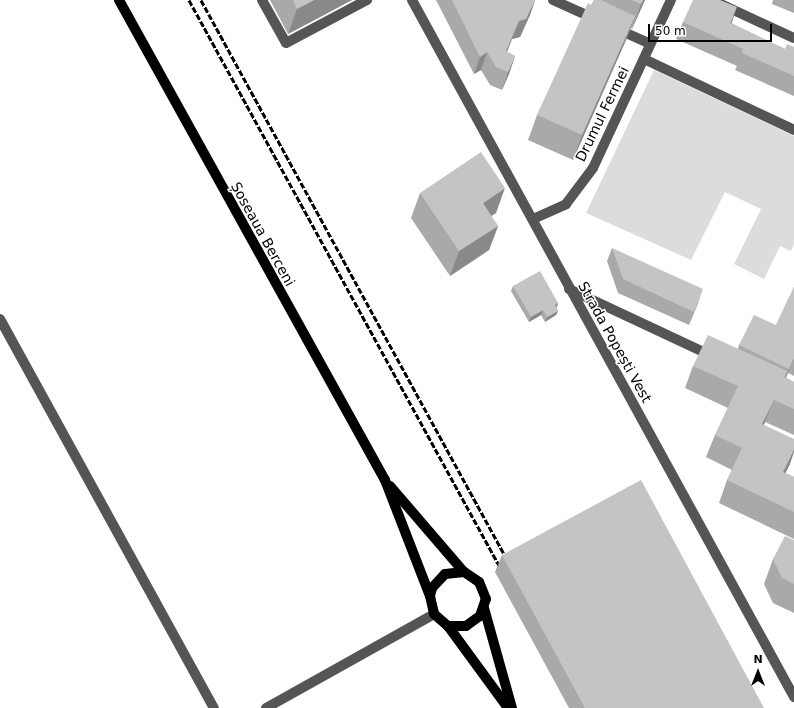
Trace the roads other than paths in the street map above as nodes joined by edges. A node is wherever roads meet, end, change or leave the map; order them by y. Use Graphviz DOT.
graph roads {
  1 [pos="119,0"];
  2 [pos="262,0"];
  3 [pos="367,0"];
  4 [pos="412,0"];
  5 [pos="553,0"];
  6 [pos="670,0"];
  7 [pos="712,0"];
  8 [pos="574,4"];
  9 [pos="794,38"];
  10 [pos="650,44"];
  11 [pos="644,58"];
  12 [pos="794,130"];
  13 [pos="534,219"];
  14 [pos="569,289"];
  15 [pos="0,319"];
  16 [pos="722,361"];
  17 [pos="384,480"];
  18 [pos="464,572"];
  19 [pos="430,596"];
  20 [pos="484,608"];
  21 [pos="434,614"];
  22 [pos="448,626"];
  23 [pos="794,697"];
  24 [pos="214,708"];
  25 [pos="266,708"];
  26 [pos="508,708"];
  27 [pos="512,708"];
  1 -- 17 [label="main road, Șoseaua Berceni"];
  2 -- 3 [label="street"];
  4 -- 13 [label="street, Strada Popești Vest"];
  5 -- 8 [label="street"];
  6 -- 10 [label="street, Drumul Fermei"];
  7 -- 9 [label="street"];
  8 -- 10 [label="street"];
  10 -- 11 [label="street, Drumul Fermei"];
  11 -- 12 [label="street"];
  11 -- 13 [label="street, Drumul Fermei"];
  13 -- 14 [label="street, Strada Popești Vest"];
  14 -- 16 [label="street"];
  14 -- 23 [label="street, Strada Popești Vest"];
  15 -- 24 [label="street"];
  17 -- 18 [label="main road, Șoseaua Berceni"];
  17 -- 19 [label="main road, Șoseaua Berceni"];
  18 -- 19 [label="main road"];
  18 -- 20 [label="main road, Șoseaua Berceni"];
  19 -- 21 [label="main road, Șoseaua Berceni"];
  20 -- 22 [label="main road"];
  20 -- 27 [label="main road, Șoseaua Berceni"];
  21 -- 22 [label="main road"];
  21 -- 25 [label="street"];
  22 -- 26 [label="main road"];
}
